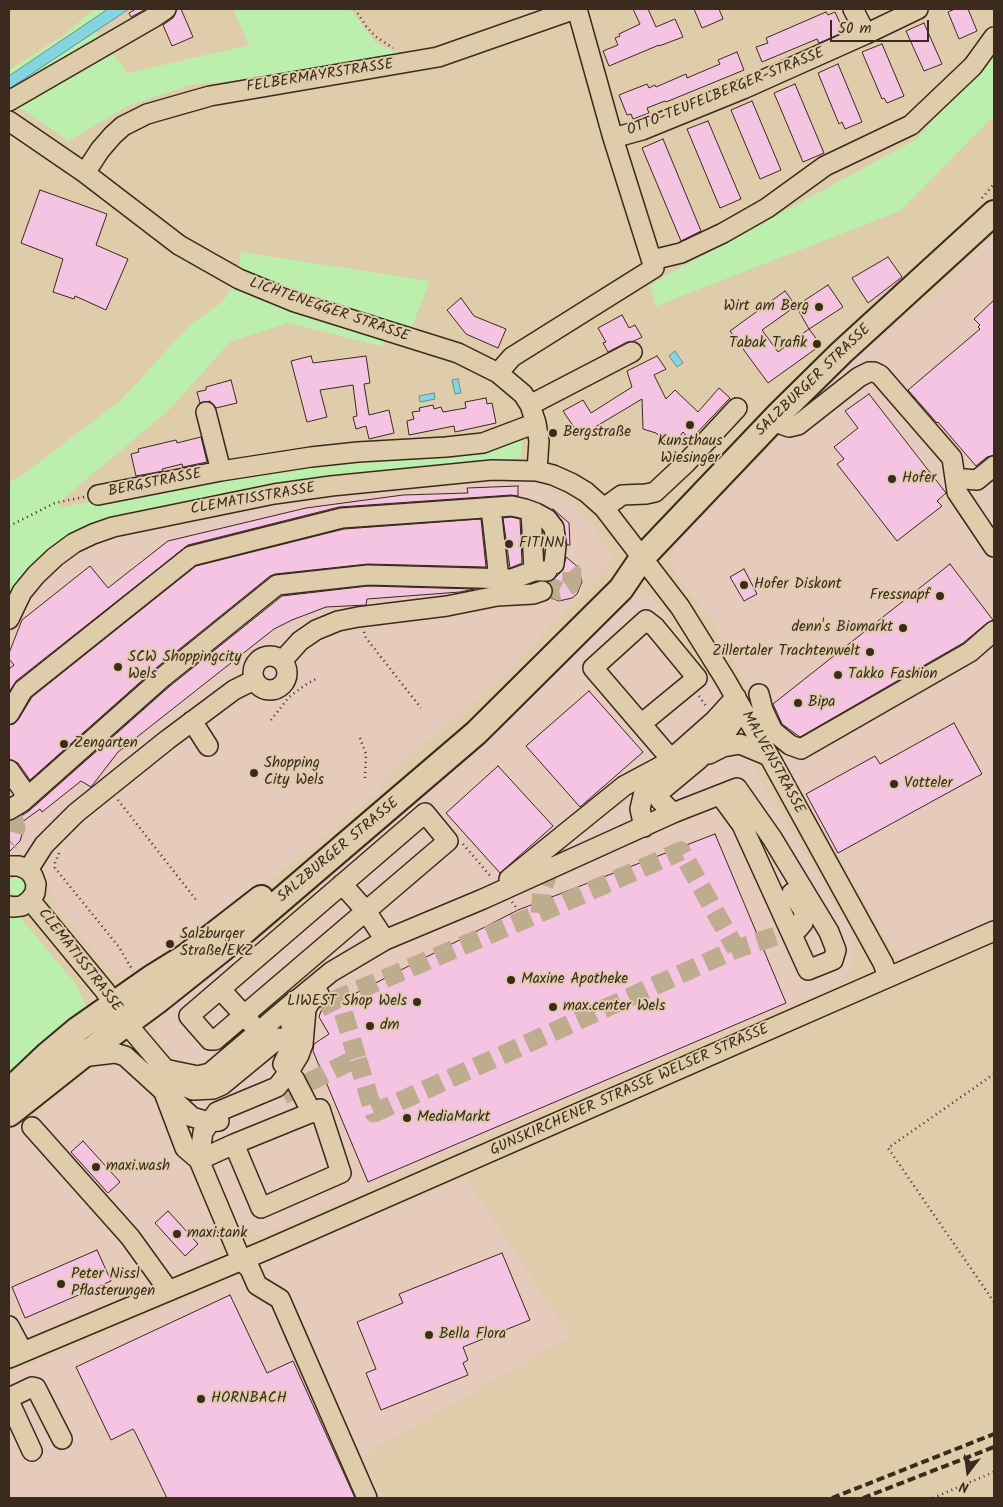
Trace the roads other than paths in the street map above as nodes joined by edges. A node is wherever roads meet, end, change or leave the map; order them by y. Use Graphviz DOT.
graph roads {
  1 [pos="166,9"];
  2 [pos="576,9"];
  3 [pos="852,9"];
  4 [pos="918,9"];
  5 [pos="866,34"];
  6 [pos="994,37"];
  7 [pos="9,101"];
  8 [pos="9,121"];
  9 [pos="613,138"];
  10 [pos="85,173"];
  11 [pos="994,213"];
  12 [pos="653,264"];
  13 [pos="632,352"];
  14 [pos="498,373"];
  15 [pos="530,405"];
  16 [pos="738,408"];
  17 [pos="206,412"];
  18 [pos="774,419"];
  19 [pos="536,424"];
  20 [pos="994,466"];
  21 [pos="221,471"];
  22 [pos="537,471"];
  23 [pos="956,482"];
  24 [pos="98,495"];
  25 [pos="491,508"];
  26 [pos="604,508"];
  27 [pos="994,548"];
  28 [pos="642,558"];
  29 [pos="549,575"];
  30 [pos="499,579"];
  31 [pos="9,619"];
  32 [pos="994,631"];
  33 [pos="282,661"];
  34 [pos="254,680"];
  35 [pos="760,694"];
  36 [pos="739,703"];
  37 [pos="9,714"];
  38 [pos="192,721"];
  39 [pos="640,724"];
  40 [pos="208,746"];
  41 [pos="769,756"];
  42 [pos="698,760"];
  43 [pos="666,763"];
  44 [pos="9,770"];
  45 [pos="728,791"];
  46 [pos="15,806"];
  47 [pos="673,813"];
  48 [pos="644,826"];
  49 [pos="772,838"];
  50 [pos="565,854"];
  51 [pos="531,862"];
  52 [pos="14,867"];
  53 [pos="342,884"];
  54 [pos="501,888"];
  55 [pos="30,900"];
  56 [pos="9,906"];
  57 [pos="366,911"];
  58 [pos="798,929"];
  59 [pos="994,931"];
  60 [pos="385,940"];
  61 [pos="352,960"];
  62 [pos="888,977"];
  63 [pos="221,990"];
  64 [pos="297,1000"];
  65 [pos="120,1013"];
  66 [pos="244,1015"];
  67 [pos="258,1032"];
  68 [pos="279,1038"];
  69 [pos="81,1056"];
  70 [pos="131,1061"];
  71 [pos="165,1069"];
  72 [pos="288,1073"];
  73 [pos="214,1089"];
  74 [pos="163,1090"];
  75 [pos="9,1091"];
  76 [pos="282,1096"];
  77 [pos="312,1113"];
  78 [pos="9,1114"];
  79 [pos="200,1120"];
  80 [pos="32,1127"];
  81 [pos="178,1132"];
  82 [pos="234,1144"];
  83 [pos="199,1160"];
  84 [pos="241,1260"];
  85 [pos="169,1292"];
  86 [pos="9,1326"];
  87 [pos="16,1355"];
  88 [pos="9,1399"];
  89 [pos="62,1439"];
  90 [pos="32,1451"];
  91 [pos="367,1498"];
  1 -- 7 [label="street"];
  2 -- 9 [label="street, OTTO-TEUFELBERGER-STRASSE"];
  2 -- 10 [label="street, FELBERMAYRSTRASSE"];
  3 -- 5 [label="street"];
  4 -- 5 [label="street, OTTO-TEUFELBERGER-STRASSE"];
  5 -- 9 [label="street, OTTO-TEUFELBERGER-STRASSE"];
  6 -- 12 [label="street"];
  8 -- 10 [label="street, LICHTENEGGER STRASSE"];
  9 -- 12 [label="street, OTTO-TEUFELBERGER-STRASSE"];
  10 -- 14 [label="street, LICHTENEGGER STRASSE"];
  11 -- 18 [label="main road, SALZBURGER STRASSE"];
  12 -- 14 [label="street"];
  13 -- 15 [label="street"];
  14 -- 15 [label="street, LICHTENEGGER STRASSE"];
  15 -- 19 [label="street, LICHTENEGGER STRASSE"];
  16 -- 26 [label="street"];
  17 -- 21 [label="street"];
  18 -- 23 [label="street"];
  18 -- 28 [label="main road, SALZBURGER STRASSE"];
  19 -- 21 [label="street, BERGSTRASSE"];
  19 -- 22 [label="street, LICHTENEGGER STRASSE"];
  20 -- 23 [label="street"];
  21 -- 24 [label="street, BERGSTRASSE"];
  22 -- 26 [label="street"];
  22 -- 31 [label="street, CLEMATISSTRASSE"];
  23 -- 27 [label="street"];
  25 -- 29 [label="street"];
  25 -- 30 [label="street"];
  25 -- 37 [label="street"];
  26 -- 28 [label="street"];
  28 -- 36 [label="street, MALVENSTRASSE"];
  28 -- 65 [label="main road, SALZBURGER STRASSE"];
  28 -- 65 [label="main road, SALZBURGER STRASSE"];
  29 -- 30 [label="street"];
  29 -- 33 [label="street"];
  30 -- 46 [label="street"];
  32 -- 35 [label="street"];
  33 -- 34 [label="street"];
  33 -- 34 [label="street"];
  34 -- 38 [label="street"];
  36 -- 41 [label="street, MALVENSTRASSE"];
  36 -- 42 [label="street"];
  36 -- 43 [label="street"];
  38 -- 40 [label="street"];
  38 -- 52 [label="street"];
  39 -- 39 [label="street"];
  39 -- 43 [label="street"];
  41 -- 42 [label="street"];
  41 -- 62 [label="street, MALVENSTRASSE"];
  42 -- 47 [label="street"];
  43 -- 48 [label="street"];
  43 -- 50 [label="street"];
  43 -- 51 [label="street"];
  44 -- 46 [label="street"];
  45 -- 47 [label="street"];
  45 -- 49 [label="street"];
  45 -- 49 [label="street"];
  47 -- 48 [label="street"];
  48 -- 50 [label="street"];
  49 -- 58 [label="street"];
  50 -- 51 [label="street"];
  50 -- 54 [label="street"];
  51 -- 54 [label="street"];
  52 -- 55 [label="street"];
  53 -- 57 [label="street"];
  53 -- 57 [label="street"];
  53 -- 63 [label="street"];
  54 -- 60 [label="street"];
  55 -- 56 [label="street"];
  55 -- 65 [label="street, CLEMATISSTRASSE"];
  57 -- 60 [label="street"];
  57 -- 66 [label="street"];
  59 -- 62 [label="street, GUNSKIRCHENER STRASSE WELSER STRASSE"];
  60 -- 61 [label="street"];
  61 -- 64 [label="street"];
  61 -- 72 [label="street"];
  62 -- 84 [label="street, GUNSKIRCHENER STRASSE WELSER STRASSE"];
  63 -- 66 [label="street"];
  63 -- 66 [label="street"];
  64 -- 67 [label="street"];
  64 -- 72 [label="street"];
  65 -- 69 [label="main road, SALZBURGER STRASSE"];
  65 -- 70 [label="street"];
  65 -- 71 [label="street, CLEMATISSTRASSE"];
  65 -- 75 [label="main road, SALZBURGER STRASSE"];
  66 -- 67 [label="street"];
  67 -- 71 [label="street"];
  68 -- 73 [label="street"];
  69 -- 70 [label="street"];
  69 -- 78 [label="main road, SALZBURGER STRASSE"];
  70 -- 74 [label="street"];
  71 -- 73 [label="street, CLEMATISSTRASSE"];
  72 -- 77 [label="street"];
  72 -- 79 [label="street"];
  73 -- 79 [label="street"];
  74 -- 79 [label="street"];
  74 -- 81 [label="street"];
  76 -- 79 [label="street"];
  77 -- 82 [label="street"];
  77 -- 82 [label="street"];
  79 -- 81 [label="street"];
  79 -- 83 [label="street"];
  80 -- 85 [label="street"];
  81 -- 83 [label="street"];
  82 -- 83 [label="street"];
  83 -- 84 [label="street"];
  84 -- 85 [label="street, GUNSKIRCHENER STRASSE WELSER STRASSE"];
  84 -- 91 [label="street"];
  85 -- 87 [label="street, GUNSKIRCHENER STRASSE WELSER STRASSE"];
  86 -- 87 [label="street"];
  88 -- 89 [label="street"];
  88 -- 90 [label="street"];
}
